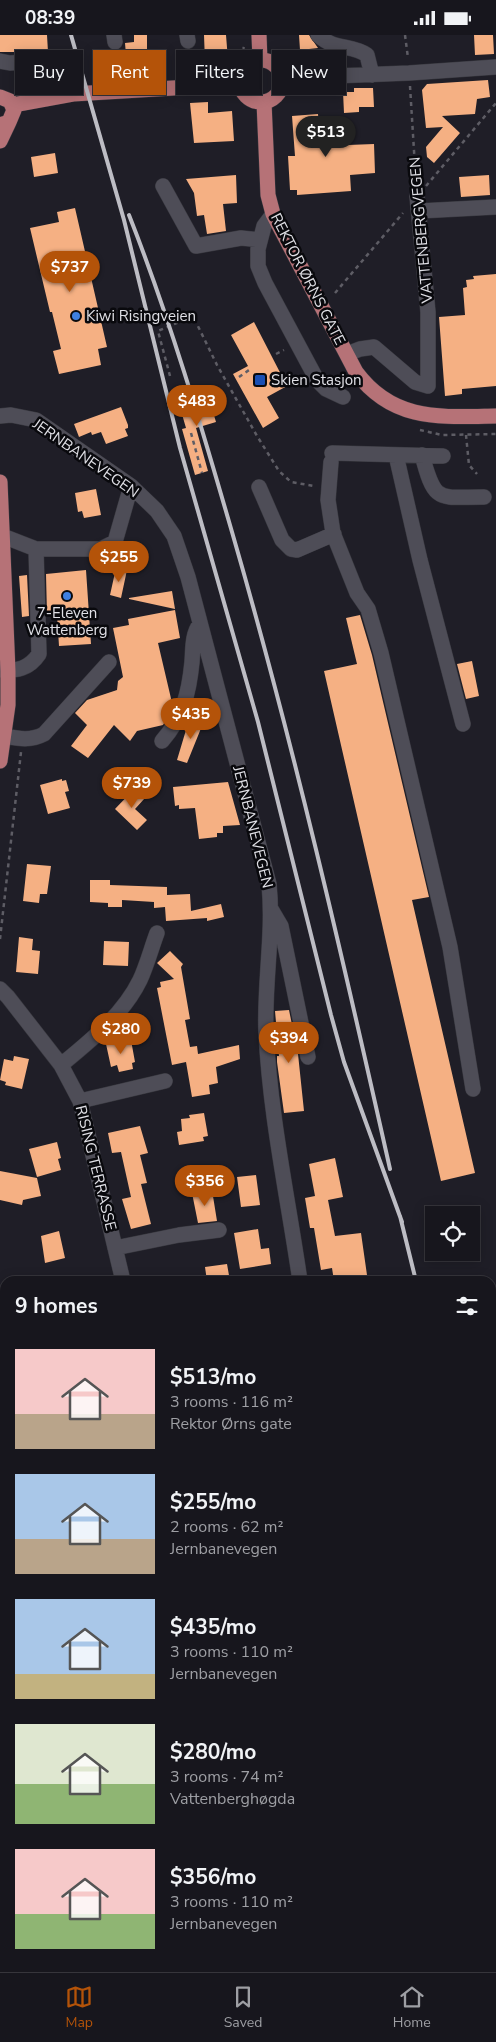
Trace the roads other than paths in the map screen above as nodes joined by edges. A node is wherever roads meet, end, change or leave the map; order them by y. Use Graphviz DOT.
graph roads {
  1 [pos="259,35"];
  2 [pos="318,35"];
  3 [pos="260,50"];
  4 [pos="0,61"];
  5 [pos="15,63"];
  6 [pos="496,67"];
  7 [pos="372,75"];
  8 [pos="346,76"];
  9 [pos="176,88"];
  10 [pos="246,95"];
  11 [pos="276,95"];
  12 [pos="0,97"];
  13 [pos="264,102"];
  14 [pos="13,105"];
  15 [pos="5,124"];
  16 [pos="0,141"];
  17 [pos="164,185"];
  18 [pos="496,207"];
  19 [pos="274,214"];
  20 [pos="260,240"];
  21 [pos="347,354"];
  22 [pos="343,397"];
  23 [pos="0,416"];
  24 [pos="496,416"];
  25 [pos="396,455"];
  26 [pos="422,455"];
  27 [pos="443,455"];
  28 [pos="0,482"];
  29 [pos="131,486"];
  30 [pos="258,487"];
  31 [pos="484,497"];
  32 [pos="334,534"];
  33 [pos="2,535"];
  34 [pos="36,549"];
  35 [pos="200,623"];
  36 [pos="109,662"];
  37 [pos="4,670"];
  38 [pos="463,723"];
  39 [pos="2,736"];
  40 [pos="162,741"];
  41 [pos="0,761"];
  42 [pos="271,908"];
  43 [pos="157,933"];
  44 [pos="0,989"];
  45 [pos="308,1057"];
  46 [pos="61,1065"];
  47 [pos="165,1081"];
  48 [pos="473,1089"];
  49 [pos="80,1101"];
  50 [pos="219,1230"];
  51 [pos="115,1248"];
  52 [pos="122,1276"];
  53 [pos="299,1276"];
  1 -- 3 [label="main road"];
  2 -- 7 [label="street"];
  4 -- 5 [label="street"];
  6 -- 7 [label="street"];
  7 -- 8 [label="street"];
  9 -- 14 [label="main road"];
  10 -- 13 [label="main road"];
  11 -- 13 [label="main road"];
  12 -- 14 [label="main road"];
  13 -- 19 [label="main road, REKTOR ØRNS GATE"];
  14 -- 15 [label="main road"];
  15 -- 16 [label="main road"];
  17 -- 20 [label="street"];
  18 -- 21 [label="street, VATTENBERGVEGEN"];
  19 -- 20 [label="street"];
  19 -- 21 [label="main road, REKTOR ØRNS GATE"];
  20 -- 22 [label="street"];
  21 -- 24 [label="main road, REKTOR ØRNS GATE"];
  23 -- 29 [label="street, JERNBANEVEGEN"];
  25 -- 26 [label="street"];
  25 -- 32 [label="street"];
  25 -- 38 [label="street"];
  26 -- 27 [label="street"];
  26 -- 31 [label="street"];
  28 -- 33 [label="main road"];
  29 -- 34 [label="street"];
  29 -- 35 [label="street, JERNBANEVEGEN"];
  30 -- 32 [label="street"];
  32 -- 48 [label="street"];
  33 -- 34 [label="street"];
  33 -- 37 [label="main road"];
  34 -- 37 [label="street"];
  35 -- 40 [label="street"];
  35 -- 42 [label="street, JERNBANEVEGEN"];
  36 -- 39 [label="street"];
  37 -- 39 [label="main road"];
  39 -- 41 [label="main road"];
  42 -- 45 [label="street"];
  42 -- 53 [label="street, JERNBANEVEGEN"];
  43 -- 46 [label="street"];
  44 -- 46 [label="street, RISING TERRASSE"];
  46 -- 49 [label="street, RISING TERRASSE"];
  47 -- 49 [label="street"];
  49 -- 51 [label="street, RISING TERRASSE"];
  50 -- 51 [label="street"];
  51 -- 52 [label="street, RISING TERRASSE"];
}
